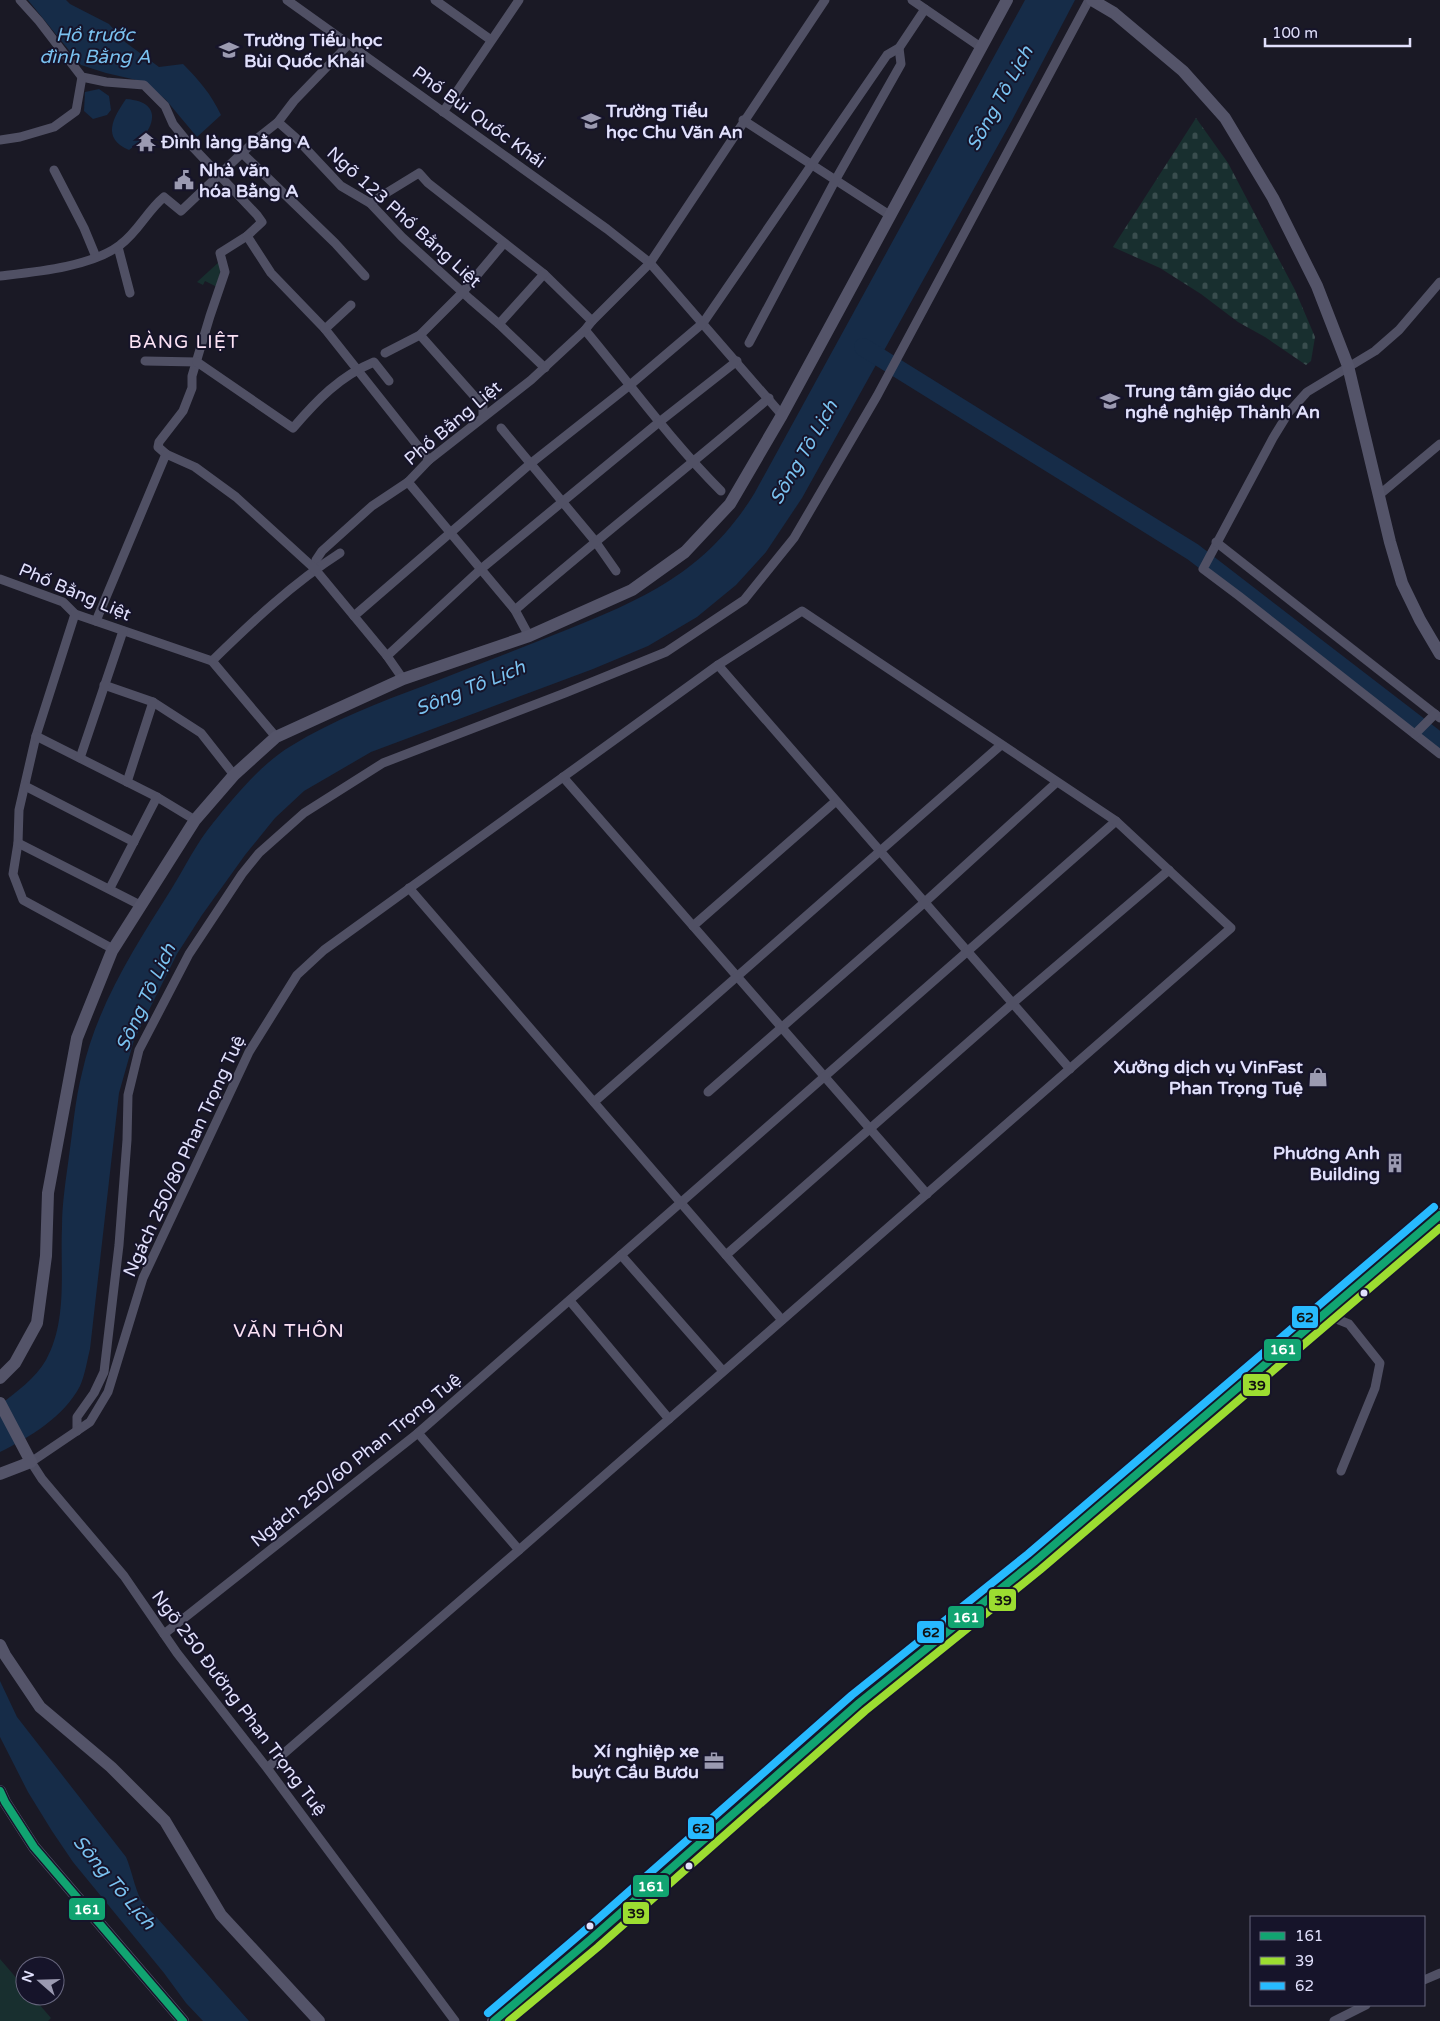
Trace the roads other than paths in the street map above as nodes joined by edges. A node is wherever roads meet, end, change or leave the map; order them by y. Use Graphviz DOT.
graph roads {
  1 [pos="20,0"];
  2 [pos="287,0"];
  3 [pos="436,0"];
  4 [pos="520,0"];
  5 [pos="825,0"];
  6 [pos="912,0"];
  7 [pos="1007,0"];
  8 [pos="1091,0"];
  9 [pos="924,9"];
  10 [pos="491,40"];
  11 [pos="348,45"];
  12 [pos="899,48"];
  13 [pos="982,48"];
  14 [pos="82,77"];
  15 [pos="443,112"];
  16 [pos="743,120"];
  17 [pos="278,122"];
  18 [pos="0,140"];
  19 [pos="242,153"];
  20 [pos="813,164"];
  21 [pos="54,170"];
  22 [pos="219,174"];
  23 [pos="836,179"];
  24 [pos="370,203"];
  25 [pos="891,216"];
  26 [pos="247,236"];
  27 [pos="504,243"];
  28 [pos="118,246"];
  29 [pos="96,258"];
  30 [pos="650,262"];
  31 [pos="544,274"];
  32 [pos="0,276"];
  33 [pos="365,276"];
  34 [pos="1440,282"];
  35 [pos="462,292"];
  36 [pos="130,293"];
  37 [pos="351,305"];
  38 [pos="592,321"];
  39 [pos="703,323"];
  40 [pos="499,324"];
  41 [pos="325,329"];
  42 [pos="585,330"];
  43 [pos="420,335"];
  44 [pos="749,343"];
  45 [pos="386,353"];
  46 [pos="145,361"];
  47 [pos="737,361"];
  48 [pos="197,362"];
  49 [pos="1348,366"];
  50 [pos="545,368"];
  51 [pos="356,370"];
  52 [pos="389,381"];
  53 [pos="630,385"];
  54 [pos="769,398"];
  55 [pos="782,415"];
  56 [pos="484,417"];
  57 [pos="658,423"];
  58 [pos="501,428"];
  59 [pos="1440,444"];
  60 [pos="166,454"];
  61 [pos="429,460"];
  62 [pos="693,462"];
  63 [pos="530,464"];
  64 [pos="408,482"];
  65 [pos="721,491"];
  66 [pos="1379,495"];
  67 [pos="562,502"];
  68 [pos="450,533"];
  69 [pos="594,541"];
  70 [pos="1216,542"];
  71 [pos="340,553"];
  72 [pos="315,569"];
  73 [pos="481,569"];
  74 [pos="616,571"];
  75 [pos="0,578"];
  76 [pos="514,610"];
  77 [pos="75,614"];
  78 [pos="354,616"];
  79 [pos="96,621"];
  80 [pos="123,631"];
  81 [pos="529,636"];
  82 [pos="1440,654"];
  83 [pos="387,656"];
  84 [pos="212,661"];
  85 [pos="718,665"];
  86 [pos="403,679"];
  87 [pos="104,685"];
  88 [pos="153,702"];
  89 [pos="1438,716"];
  90 [pos="1420,730"];
  91 [pos="36,736"];
  92 [pos="276,737"];
  93 [pos="1001,745"];
  94 [pos="1440,754"];
  95 [pos="80,758"];
  96 [pos="234,775"];
  97 [pos="563,777"];
  98 [pos="127,782"];
  99 [pos="1057,782"];
  100 [pos="25,786"];
  101 [pos="157,797"];
  102 [pos="836,800"];
  103 [pos="195,820"];
  104 [pos="1116,821"];
  105 [pos="134,842"];
  106 [pos="18,843"];
  107 [pos="880,852"];
  108 [pos="1169,870"];
  109 [pos="110,888"];
  110 [pos="409,888"];
  111 [pos="925,902"];
  112 [pos="140,905"];
  113 [pos="693,926"];
  114 [pos="113,949"];
  115 [pos="968,952"];
  116 [pos="737,977"];
  117 [pos="1013,1003"];
  118 [pos="782,1028"];
  119 [pos="1070,1070"];
  120 [pos="824,1077"];
  121 [pos="708,1092"];
  122 [pos="594,1102"];
  123 [pos="870,1129"];
  124 [pos="927,1194"];
  125 [pos="680,1203"];
  126 [pos="1440,1215"];
  127 [pos="621,1255"];
  128 [pos="726,1255"];
  129 [pos="567,1304"];
  130 [pos="1324,1314"];
  131 [pos="782,1320"];
  132 [pos="723,1371"];
  133 [pos="0,1378"];
  134 [pos="0,1403"];
  135 [pos="669,1419"];
  136 [pos="77,1431"];
  137 [pos="418,1433"];
  138 [pos="31,1462"];
  139 [pos="1341,1471"];
  140 [pos="0,1474"];
  141 [pos="519,1550"];
  142 [pos="164,1634"];
  143 [pos="0,1645"];
  144 [pos="267,1768"];
  145 [pos="0,1791"];
  146 [pos="1440,1973"];
  147 [pos="1425,1980"];
  148 [pos="1364,2006"];
  149 [pos="496,2020"];
  150 [pos="183,2021"];
  151 [pos="319,2021"];
  152 [pos="455,2021"];
  153 [pos="1334,2021"];
  1 -- 14 [label="street"];
  2 -- 11 [label="street, Phố Bùi Quốc Khái"];
  3 -- 10 [label="street"];
  4 -- 10 [label="street"];
  5 -- 16 [label="street, Phố Bằng Liệt"];
  6 -- 9 [label="street"];
  7 -- 13 [label="street"];
  8 -- 49 [label="street"];
  8 -- 136 [label="street"];
  9 -- 12 [label="street"];
  9 -- 13 [label="street"];
  10 -- 15 [label="street"];
  11 -- 15 [label="street, Phố Bùi Quốc Khái"];
  11 -- 17 [label="street"];
  12 -- 20 [label="street"];
  12 -- 23 [label="street"];
  13 -- 25 [label="street"];
  14 -- 18 [label="street"];
  14 -- 22 [label="street"];
  15 -- 30 [label="street, Phố Bùi Quốc Khái"];
  16 -- 20 [label="street"];
  16 -- 30 [label="street, Phố Bằng Liệt"];
  17 -- 19 [label="street"];
  17 -- 24 [label="street, Ngõ 123 Phố Bằng Liệt"];
  19 -- 22 [label="street"];
  19 -- 33 [label="street"];
  20 -- 23 [label="street"];
  20 -- 39 [label="street"];
  21 -- 29 [label="street"];
  22 -- 26 [label="street"];
  22 -- 28 [label="street"];
  23 -- 25 [label="street"];
  23 -- 44 [label="street"];
  24 -- 27 [label="street"];
  24 -- 35 [label="street, Ngõ 123 Phố Bằng Liệt"];
  25 -- 55 [label="street"];
  26 -- 41 [label="street"];
  26 -- 48 [label="street"];
  27 -- 31 [label="street"];
  27 -- 35 [label="street"];
  28 -- 29 [label="street"];
  28 -- 36 [label="street"];
  29 -- 32 [label="street"];
  30 -- 38 [label="street, Phố Bằng Liệt"];
  30 -- 39 [label="street, Phố Bùi Quốc Khái"];
  31 -- 38 [label="street"];
  31 -- 40 [label="street"];
  34 -- 49 [label="street"];
  35 -- 40 [label="street, Ngõ 123 Phố Bằng Liệt"];
  35 -- 43 [label="street"];
  37 -- 41 [label="street"];
  38 -- 42 [label="street, Phố Bằng Liệt"];
  39 -- 47 [label="street, Phố Bùi Quốc Khái"];
  39 -- 53 [label="street"];
  40 -- 50 [label="street, Ngõ 123 Phố Bằng Liệt"];
  41 -- 51 [label="street"];
  42 -- 50 [label="street, Phố Bằng Liệt"];
  42 -- 53 [label="street"];
  43 -- 45 [label="street"];
  43 -- 56 [label="street"];
  46 -- 48 [label="street"];
  47 -- 54 [label="street, Phố Bùi Quốc Khái"];
  47 -- 57 [label="street"];
  48 -- 51 [label="street"];
  48 -- 60 [label="street"];
  49 -- 66 [label="street"];
  49 -- 70 [label="street"];
  50 -- 56 [label="street, Phố Bằng Liệt"];
  51 -- 52 [label="street"];
  51 -- 61 [label="street"];
  53 -- 57 [label="street"];
  53 -- 63 [label="street"];
  54 -- 55 [label="street, Phố Bùi Quốc Khái"];
  54 -- 62 [label="street"];
  55 -- 81 [label="street"];
  56 -- 61 [label="street, Phố Bằng Liệt"];
  57 -- 62 [label="street"];
  57 -- 67 [label="street"];
  58 -- 63 [label="street"];
  59 -- 66 [label="street"];
  60 -- 72 [label="street"];
  60 -- 79 [label="street"];
  61 -- 64 [label="street, Phố Bằng Liệt"];
  62 -- 65 [label="street"];
  62 -- 69 [label="street"];
  63 -- 67 [label="street"];
  63 -- 68 [label="street"];
  64 -- 68 [label="street"];
  64 -- 72 [label="street, Phố Bằng Liệt"];
  66 -- 82 [label="street"];
  67 -- 69 [label="street"];
  67 -- 73 [label="street"];
  68 -- 73 [label="street"];
  68 -- 78 [label="street"];
  69 -- 74 [label="street"];
  69 -- 76 [label="street"];
  70 -- 89 [label="street"];
  70 -- 90 [label="street"];
  71 -- 72 [label="street"];
  72 -- 78 [label="street"];
  72 -- 84 [label="street, Phố Bằng Liệt"];
  73 -- 76 [label="street"];
  73 -- 83 [label="street"];
  75 -- 77 [label="street, Phố Bằng Liệt"];
  76 -- 81 [label="street"];
  77 -- 79 [label="street, Phố Bằng Liệt"];
  77 -- 91 [label="street"];
  78 -- 83 [label="street"];
  79 -- 80 [label="street, Phố Bằng Liệt"];
  80 -- 84 [label="street, Phố Bằng Liệt"];
  80 -- 87 [label="street"];
  81 -- 86 [label="street"];
  83 -- 86 [label="street"];
  84 -- 92 [label="street"];
  85 -- 93 [label="street, Ngách 250/80 Phan Trọng Tuệ"];
  85 -- 97 [label="street, Ngách 250/80 Phan Trọng Tuệ"];
  85 -- 102 [label="street"];
  86 -- 92 [label="street"];
  87 -- 88 [label="street"];
  87 -- 95 [label="street"];
  88 -- 96 [label="street"];
  88 -- 98 [label="street"];
  89 -- 90 [label="street"];
  90 -- 94 [label="street"];
  91 -- 95 [label="street"];
  91 -- 100 [label="street"];
  92 -- 96 [label="street"];
  93 -- 99 [label="street"];
  93 -- 107 [label="street"];
  95 -- 98 [label="street"];
  96 -- 103 [label="street"];
  97 -- 110 [label="street, Ngách 250/80 Phan Trọng Tuệ"];
  97 -- 113 [label="street"];
  98 -- 101 [label="street"];
  99 -- 104 [label="street"];
  99 -- 111 [label="street"];
  100 -- 105 [label="street"];
  100 -- 106 [label="street"];
  101 -- 103 [label="street"];
  101 -- 105 [label="street"];
  102 -- 107 [label="street"];
  102 -- 113 [label="street"];
  103 -- 112 [label="street"];
  104 -- 108 [label="street"];
  104 -- 115 [label="street, Ngách 250/60 Phan Trọng Tuệ"];
  105 -- 109 [label="street"];
  106 -- 109 [label="street"];
  106 -- 114 [label="street"];
  107 -- 111 [label="street"];
  107 -- 116 [label="street"];
  108 -- 117 [label="street"];
  108 -- 119 [label="street"];
  109 -- 112 [label="street"];
  110 -- 122 [label="street"];
  110 -- 136 [label="street, Ngách 250/80 Phan Trọng Tuệ"];
  111 -- 115 [label="street"];
  111 -- 118 [label="street"];
  112 -- 114 [label="street"];
  113 -- 116 [label="street"];
  114 -- 133 [label="street"];
  115 -- 117 [label="street"];
  115 -- 120 [label="street, Ngách 250/60 Phan Trọng Tuệ"];
  116 -- 118 [label="street"];
  116 -- 122 [label="street"];
  117 -- 119 [label="street"];
  117 -- 123 [label="street"];
  118 -- 120 [label="street"];
  118 -- 121 [label="street"];
  119 -- 124 [label="street"];
  120 -- 123 [label="street"];
  120 -- 125 [label="street, Ngách 250/60 Phan Trọng Tuệ"];
  122 -- 125 [label="street"];
  123 -- 124 [label="street"];
  123 -- 128 [label="street"];
  124 -- 131 [label="street"];
  125 -- 127 [label="street, Ngách 250/60 Phan Trọng Tuệ"];
  125 -- 128 [label="street"];
  126 -- 130 [label="main road"];
  127 -- 129 [label="street, Ngách 250/60 Phan Trọng Tuệ"];
  127 -- 132 [label="street"];
  128 -- 131 [label="street"];
  129 -- 135 [label="street"];
  129 -- 137 [label="street, Ngách 250/60 Phan Trọng Tuệ"];
  130 -- 139 [label="street"];
  130 -- 149 [label="main road"];
  131 -- 132 [label="street"];
  132 -- 135 [label="street"];
  134 -- 138 [label="street, Ngõ 250 Đường Phan Trọng Tuệ"];
  135 -- 141 [label="street"];
  136 -- 138 [label="street, Ngách 250/80 Phan Trọng Tuệ"];
  137 -- 141 [label="street"];
  137 -- 142 [label="street, Ngách 250/60 Phan Trọng Tuệ"];
  138 -- 140 [label="street"];
  138 -- 142 [label="street, Ngõ 250 Đường Phan Trọng Tuệ"];
  141 -- 144 [label="street"];
  142 -- 144 [label="street, Ngõ 250 Đường Phan Trọng Tuệ"];
  143 -- 151 [label="street"];
  144 -- 152 [label="street, Ngõ 250 Đường Phan Trọng Tuệ"];
  145 -- 150 [label="street"];
  146 -- 147 [label="street"];
  148 -- 153 [label="street"];
}
